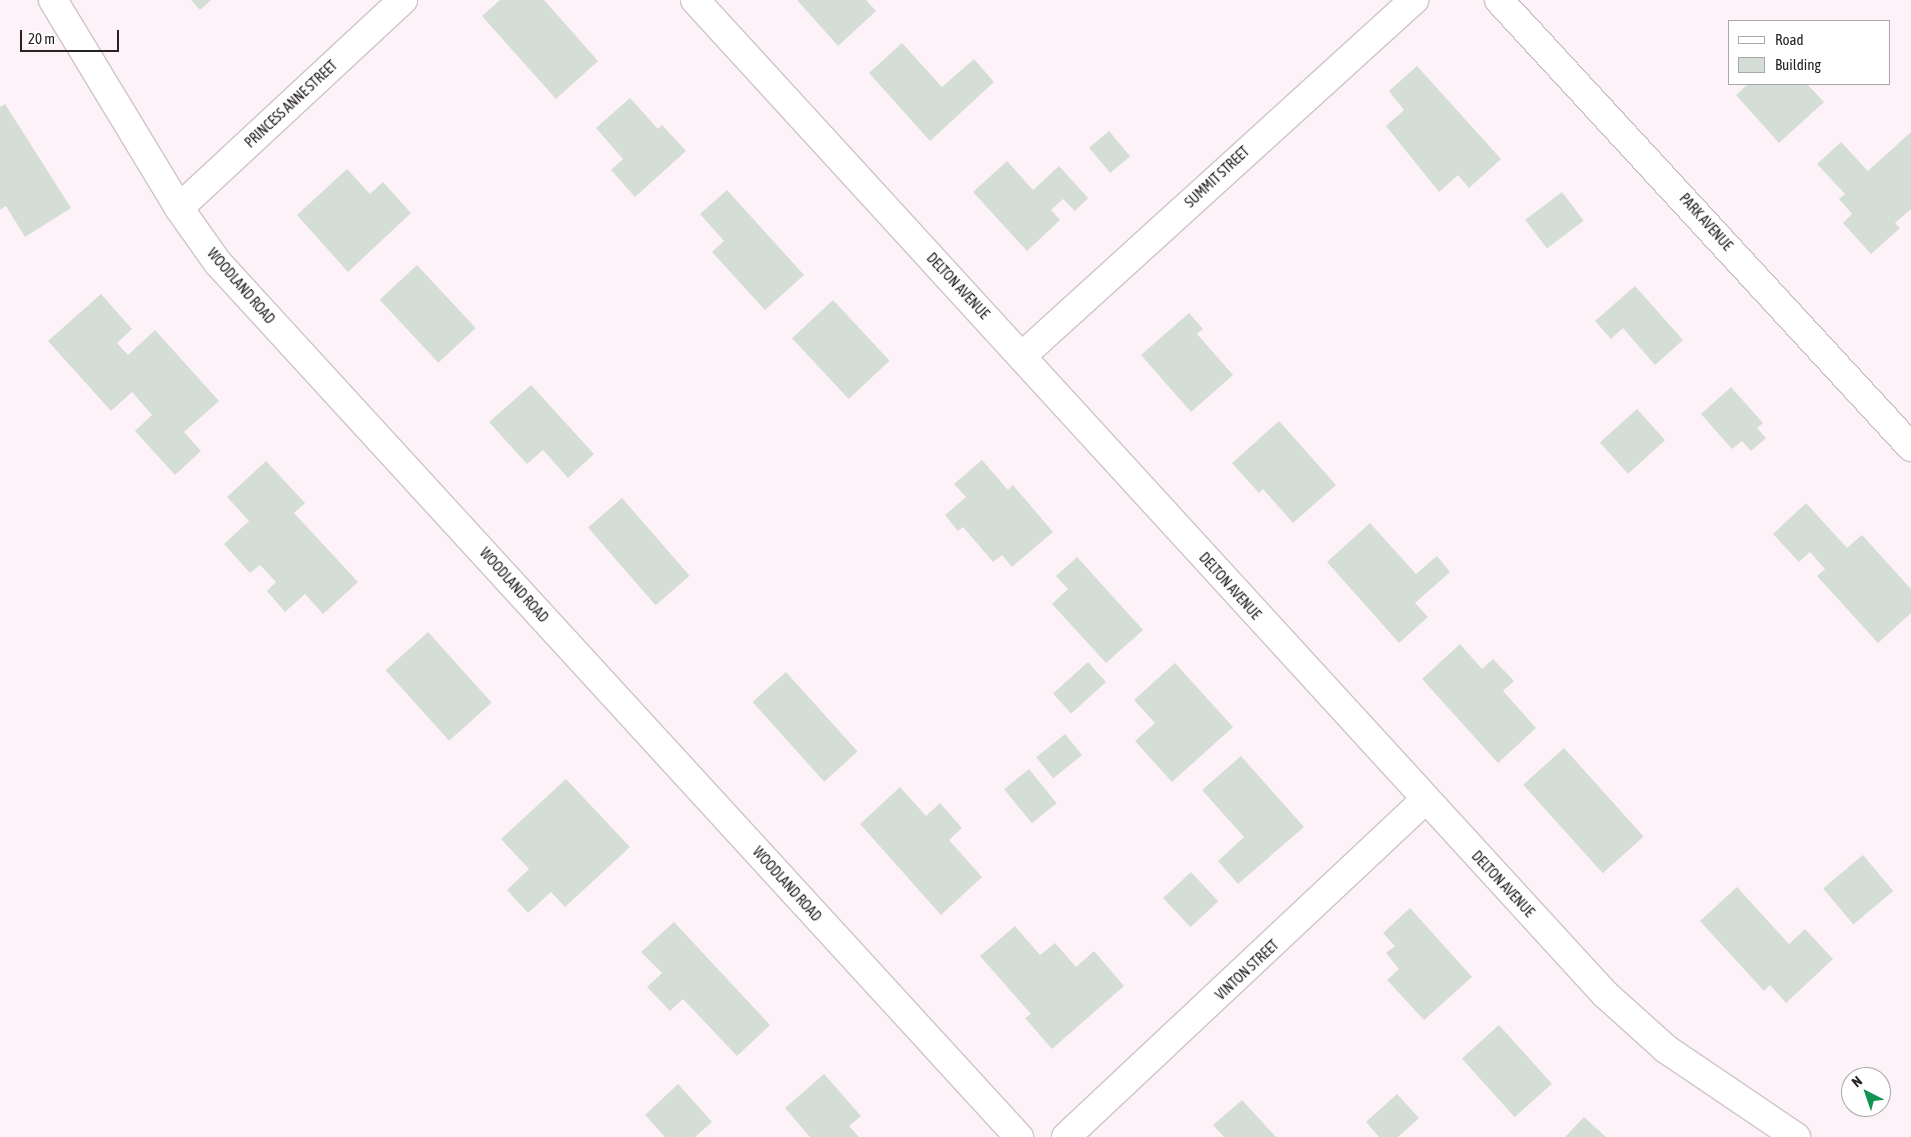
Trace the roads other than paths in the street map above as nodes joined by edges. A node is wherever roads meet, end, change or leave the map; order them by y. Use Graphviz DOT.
graph roads {
  1 [pos="53,0"];
  2 [pos="403,0"];
  3 [pos="694,0"];
  4 [pos="1414,0"];
  5 [pos="1499,0"];
  6 [pos="179,208"];
  7 [pos="1022,356"];
  8 [pos="1911,447"];
  9 [pos="1425,800"];
  10 [pos="1019,1137"];
  11 [pos="1066,1137"];
  12 [pos="1796,1137"];
  1 -- 6 [label="street, WOODLAND ROAD"];
  2 -- 6 [label="street, PRINCESS ANNE STREET"];
  3 -- 7 [label="street, DELTON AVENUE"];
  4 -- 7 [label="street, SUMMIT STREET"];
  5 -- 8 [label="street, PARK AVENUE"];
  6 -- 10 [label="street, WOODLAND ROAD"];
  7 -- 9 [label="street, DELTON AVENUE"];
  9 -- 11 [label="street, VINTON STREET"];
  9 -- 12 [label="street, DELTON AVENUE"];
}
